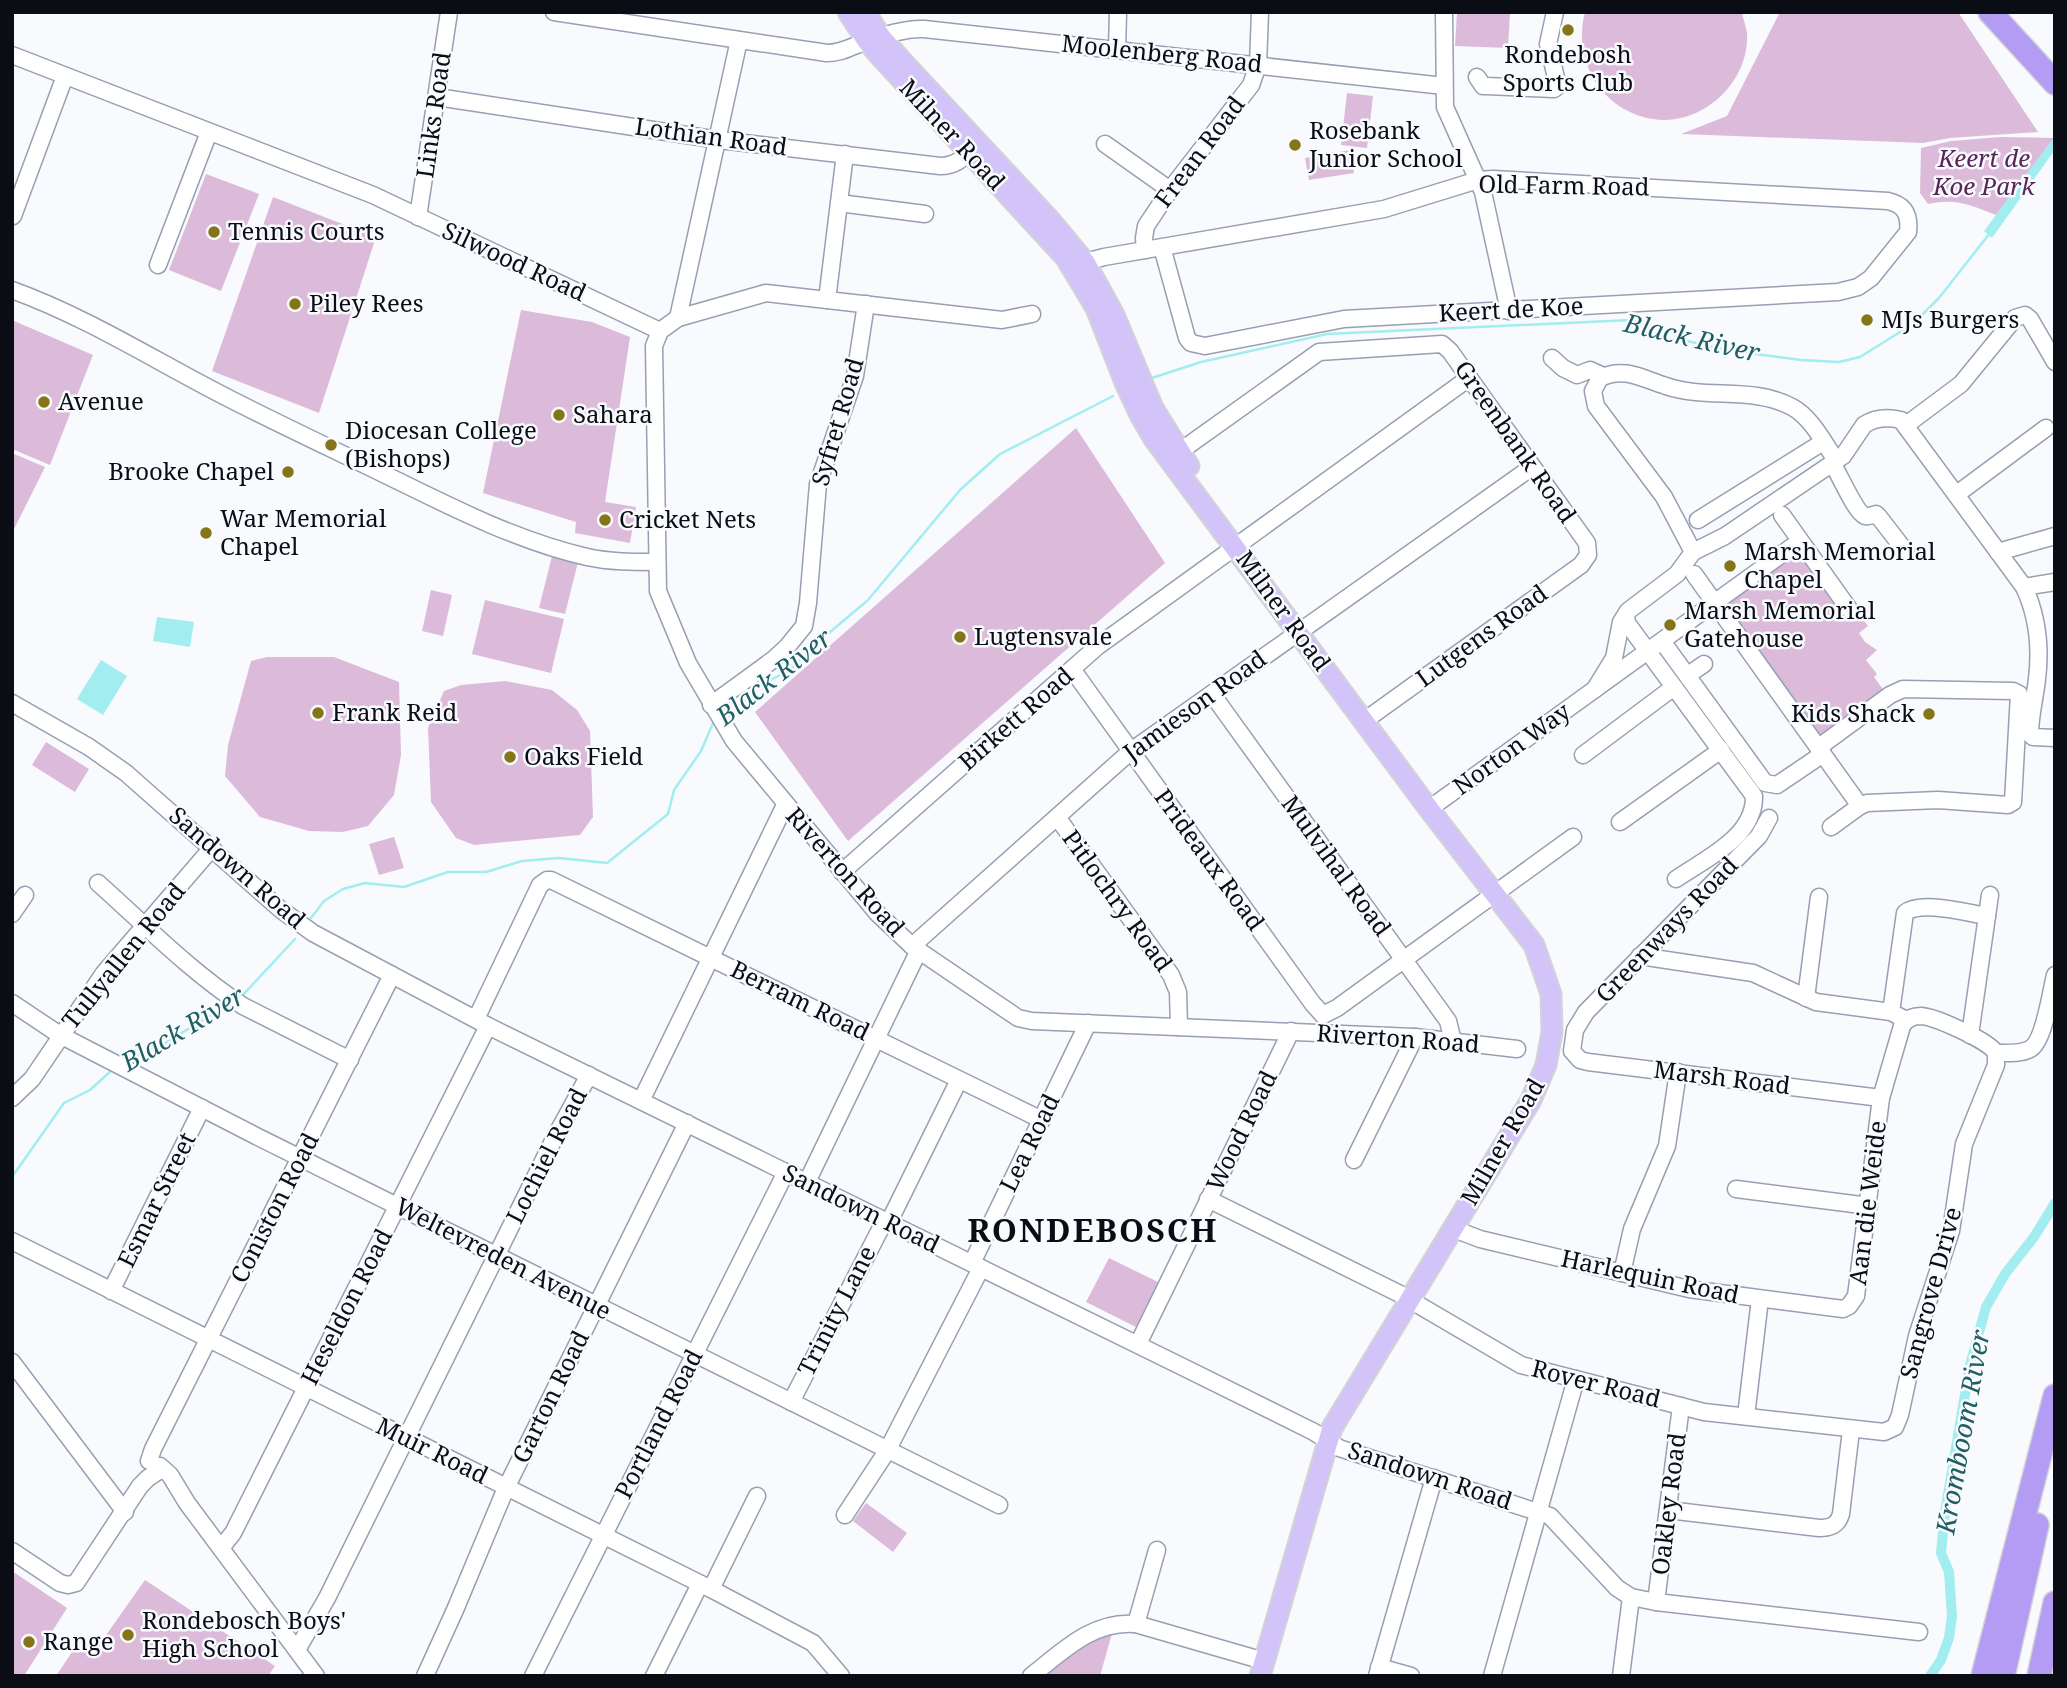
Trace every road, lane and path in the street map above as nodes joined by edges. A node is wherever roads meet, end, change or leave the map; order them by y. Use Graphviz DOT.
graph roads {
  1 [pos="449,12"];
  2 [pos="554,12"];
  3 [pos="848,12"];
  4 [pos="865,12"];
  5 [pos="1118,12"];
  6 [pos="1260,12"];
  7 [pos="1444,12"];
  8 [pos="1555,12"];
  9 [pos="1990,12"];
  10 [pos="874,39"];
  11 [pos="739,40"];
  12 [pos="1117,49"];
  13 [pos="12,55"];
  14 [pos="1258,65"];
  15 [pos="65,76"];
  16 [pos="1477,77"];
  17 [pos="2055,83"];
  18 [pos="1444,86"];
  19 [pos="437,97"];
  20 [pos="209,132"];
  21 [pos="719,140"];
  22 [pos="1105,144"];
  23 [pos="973,148"];
  24 [pos="845,155"];
  25 [pos="1478,180"];
  26 [pos="1170,190"];
  27 [pos="839,203"];
  28 [pos="925,214"];
  29 [pos="13,216"];
  30 [pos="418,217"];
  31 [pos="1908,232"];
  32 [pos="1162,247"];
  33 [pos="1145,250"];
  34 [pos="158,265"];
  35 [pos="1090,270"];
  36 [pos="12,290"];
  37 [pos="827,300"];
  38 [pos="866,304"];
  39 [pos="1510,311"];
  40 [pos="1032,314"];
  41 [pos="678,318"];
  42 [pos="660,331"];
  43 [pos="1552,358"];
  44 [pos="2055,362"];
  45 [pos="1577,375"];
  46 [pos="1603,376"];
  47 [pos="1469,378"];
  48 [pos="1593,398"];
  49 [pos="1906,425"];
  50 [pos="2046,428"];
  51 [pos="1823,442"];
  52 [pos="1180,452"];
  53 [pos="1834,462"];
  54 [pos="1532,467"];
  55 [pos="1957,494"];
  56 [pos="1782,515"];
  57 [pos="1698,520"];
  58 [pos="2055,536"];
  59 [pos="1800,541"];
  60 [pos="1234,543"];
  61 [pos="1587,543"];
  62 [pos="1998,551"];
  63 [pos="1693,552"];
  64 [pos="1906,552"];
  65 [pos="656,562"];
  66 [pos="1694,574"];
  67 [pos="2055,582"];
  68 [pos="2024,587"];
  69 [pos="1715,603"];
  70 [pos="1849,609"];
  71 [pos="1626,625"];
  72 [pos="1298,633"];
  73 [pos="1662,641"];
  74 [pos="1648,651"];
  75 [pos="2046,660"];
  76 [pos="1704,664"];
  77 [pos="1072,669"];
  78 [pos="1688,676"];
  79 [pos="1674,687"];
  80 [pos="1595,689"];
  81 [pos="1212,694"];
  82 [pos="12,703"];
  83 [pos="712,707"];
  84 [pos="1364,721"];
  85 [pos="2055,738"];
  86 [pos="1721,750"];
  87 [pos="1821,750"];
  88 [pos="1131,751"];
  89 [pos="1583,755"];
  90 [pos="785,805"];
  91 [pos="1860,806"];
  92 [pos="1429,809"];
  93 [pos="1057,817"];
  94 [pos="1769,818"];
  95 [pos="1620,822"];
  96 [pos="1831,827"];
  97 [pos="1573,837"];
  98 [pos="212,848"];
  99 [pos="842,872"];
  100 [pos="1675,879"];
  101 [pos="98,883"];
  102 [pos="558,883"];
  103 [pos="25,895"];
  104 [pos="1495,895"];
  105 [pos="1990,895"];
  106 [pos="1819,897"];
  107 [pos="12,914"];
  108 [pos="1987,916"];
  109 [pos="144,925"];
  110 [pos="916,948"];
  111 [pos="1640,956"];
  112 [pos="712,958"];
  113 [pos="1404,959"];
  114 [pos="392,975"];
  115 [pos="2055,975"];
  116 [pos="1806,998"];
  117 [pos="12,1003"];
  118 [pos="1891,1012"];
  119 [pos="1323,1015"];
  120 [pos="1906,1020"];
  121 [pos="482,1023"];
  122 [pos="1088,1023"];
  123 [pos="1180,1027"];
  124 [pos="1291,1031"];
  125 [pos="1322,1032"];
  126 [pos="60,1035"];
  127 [pos="1970,1035"];
  128 [pos="1415,1037"];
  129 [pos="877,1039"];
  130 [pos="1453,1041"];
  131 [pos="1571,1045"];
  132 [pos="1517,1049"];
  133 [pos="1996,1053"];
  134 [pos="350,1060"];
  135 [pos="1678,1072"];
  136 [pos="589,1074"];
  137 [pos="959,1080"];
  138 [pos="12,1098"];
  139 [pos="1881,1098"];
  140 [pos="642,1101"];
  141 [pos="202,1108"];
  142 [pos="1042,1119"];
  143 [pos="687,1123"];
  144 [pos="300,1158"];
  145 [pos="1354,1160"];
  146 [pos="786,1172"];
  147 [pos="807,1182"];
  148 [pos="1736,1189"];
  149 [pos="1208,1199"];
  150 [pos="397,1206"];
  151 [pos="1868,1206"];
  152 [pos="887,1221"];
  153 [pos="1454,1228"];
  154 [pos="12,1241"];
  155 [pos="498,1256"];
  156 [pos="976,1266"];
  157 [pos="1622,1273"];
  158 [pos="111,1291"];
  159 [pos="1410,1300"];
  160 [pos="1760,1300"];
  161 [pos="596,1305"];
  162 [pos="1849,1306"];
  163 [pos="209,1339"];
  164 [pos="1138,1345"];
  165 [pos="694,1354"];
  166 [pos="12,1362"];
  167 [pos="1576,1379"];
  168 [pos="306,1389"];
  169 [pos="2055,1395"];
  170 [pos="791,1402"];
  171 [pos="1681,1406"];
  172 [pos="1746,1416"];
  173 [pos="1895,1427"];
  174 [pos="1851,1430"];
  175 [pos="406,1438"];
  176 [pos="1327,1440"];
  177 [pos="2055,1443"];
  178 [pos="887,1451"];
  179 [pos="154,1467"];
  180 [pos="1434,1478"];
  181 [pos="506,1488"];
  182 [pos="757,1496"];
  183 [pos="999,1505"];
  184 [pos="1668,1510"];
  185 [pos="1539,1511"];
  186 [pos="125,1512"];
  187 [pos="845,1515"];
  188 [pos="603,1537"];
  189 [pos="221,1548"];
  190 [pos="1157,1550"];
  191 [pos="12,1551"];
  192 [pos="705,1586"];
  193 [pos="1631,1597"];
  194 [pos="1656,1602"];
  195 [pos="2055,1603"];
  196 [pos="1136,1624"];
  197 [pos="1919,1632"];
  198 [pos="297,1650"];
  199 [pos="828,1659"];
  200 [pos="1262,1669"];
  201 [pos="1378,1671"];
  202 [pos="316,1676"];
  203 [pos="425,1676"];
  204 [pos="533,1676"];
  205 [pos="654,1676"];
  206 [pos="823,1676"];
  207 [pos="841,1676"];
  208 [pos="1031,1676"];
  209 [pos="1411,1676"];
  210 [pos="1492,1676"];
  211 [pos="1621,1676"];
  212 [pos="1983,1676"];
  213 [pos="2003,1676"];
  214 [pos="2039,1676"];
  1 -- 19 [label="street, Links Road"];
  2 -- 11 [label="street, Moolenberg Road"];
  3 -- 10 [label="main road, Milner Road"];
  4 -- 10 [label="main road, Milner Road"];
  5 -- 12 [label="street"];
  6 -- 14 [label="street, Frean Road"];
  7 -- 18 [label="street"];
  8 -- 16 [label="street"];
  9 -- 17 [label="highway"];
  10 -- 11 [label="street, Moolenberg Road"];
  10 -- 12 [label="street, Moolenberg Road"];
  10 -- 23 [label="main road, Milner Road"];
  11 -- 21 [label="street"];
  12 -- 14 [label="street, Moolenberg Road"];
  13 -- 15 [label="street, Silwood Road"];
  14 -- 18 [label="street, Moolenberg Road"];
  14 -- 26 [label="street, Frean Road"];
  15 -- 20 [label="street, Silwood Road"];
  15 -- 29 [label="street"];
  18 -- 25 [label="street"];
  19 -- 21 [label="street, Lothian Road"];
  19 -- 30 [label="street, Links Road"];
  20 -- 30 [label="street, Silwood Road"];
  20 -- 34 [label="street"];
  21 -- 24 [label="street, Lothian Road"];
  21 -- 41 [label="street"];
  22 -- 26 [label="street"];
  23 -- 24 [label="street, Lothian Road"];
  23 -- 35 [label="main road, Milner Road"];
  23 -- 60 [label="main road, Milner Road"];
  24 -- 27 [label="street"];
  25 -- 31 [label="street, Old Farm Road"];
  25 -- 32 [label="street, Old Farm Road"];
  25 -- 39 [label="street"];
  26 -- 33 [label="street, Frean Road"];
  27 -- 28 [label="street"];
  27 -- 37 [label="street"];
  30 -- 42 [label="street, Silwood Road"];
  31 -- 39 [label="street, Keert de Koe"];
  32 -- 33 [label="street, Old Farm Road"];
  32 -- 39 [label="street, Keert de Koe"];
  33 -- 35 [label="street, Old Farm Road"];
  35 -- 52 [label="main road, Milner Road"];
  36 -- 65 [label="street"];
  37 -- 38 [label="street"];
  37 -- 41 [label="street"];
  38 -- 40 [label="street"];
  38 -- 83 [label="street, Syfret Road"];
  41 -- 42 [label="street"];
  42 -- 65 [label="street, Riverton Road"];
  43 -- 45 [label="street"];
  44 -- 49 [label="street"];
  45 -- 46 [label="street"];
  45 -- 48 [label="street"];
  46 -- 48 [label="street"];
  46 -- 51 [label="street"];
  47 -- 52 [label="street, Greenbank Road"];
  47 -- 54 [label="street, Greenbank Road"];
  47 -- 60 [label="street, Birkett Road"];
  48 -- 63 [label="street"];
  49 -- 53 [label="street"];
  49 -- 55 [label="street"];
  50 -- 55 [label="street"];
  51 -- 53 [label="street"];
  51 -- 57 [label="street"];
  52 -- 60 [label="main road, Milner Road"];
  53 -- 63 [label="street"];
  53 -- 64 [label="street"];
  54 -- 61 [label="street, Greenbank Road"];
  54 -- 72 [label="street, Jamieson Road"];
  55 -- 62 [label="street"];
  56 -- 59 [label="street"];
  58 -- 62 [label="street"];
  59 -- 69 [label="street, Norton Way"];
  59 -- 70 [label="street"];
  60 -- 72 [label="main road, Milner Road"];
  60 -- 77 [label="street, Birkett Road"];
  61 -- 84 [label="street, Lutgens Road"];
  62 -- 68 [label="street"];
  63 -- 71 [label="street"];
  65 -- 83 [label="street, Riverton Road"];
  66 -- 69 [label="street"];
  67 -- 68 [label="street"];
  68 -- 75 [label="street"];
  69 -- 73 [label="street, Norton Way"];
  69 -- 87 [label="street"];
  71 -- 74 [label="street"];
  71 -- 80 [label="street"];
  72 -- 81 [label="street, Jamieson Road"];
  72 -- 84 [label="main road, Milner Road"];
  73 -- 74 [label="street, Norton Way"];
  73 -- 78 [label="street"];
  74 -- 79 [label="street"];
  74 -- 80 [label="street, Norton Way"];
  75 -- 85 [label="street"];
  76 -- 78 [label="street"];
  77 -- 88 [label="street, Prideaux Road"];
  77 -- 99 [label="street, Birkett Road"];
  78 -- 87 [label="street"];
  79 -- 86 [label="street"];
  79 -- 89 [label="street"];
  80 -- 92 [label="street, Norton Way"];
  81 -- 88 [label="street, Jamieson Road"];
  81 -- 113 [label="street, Mulvihal Road"];
  82 -- 98 [label="street, Sandown Road"];
  83 -- 90 [label="street, Riverton Road"];
  84 -- 92 [label="main road, Milner Road"];
  86 -- 95 [label="street"];
  86 -- 100 [label="street"];
  87 -- 91 [label="street"];
  87 -- 91 [label="street"];
  88 -- 93 [label="street, Jamieson Road"];
  88 -- 119 [label="street, Prideaux Road"];
  90 -- 99 [label="street, Riverton Road"];
  90 -- 112 [label="street"];
  91 -- 96 [label="street"];
  92 -- 104 [label="main road, Milner Road"];
  93 -- 110 [label="street, Jamieson Road"];
  93 -- 123 [label="street, Pitlochry Road"];
  94 -- 111 [label="street, Greenways Road"];
  97 -- 104 [label="street"];
  98 -- 109 [label="street, Tullyallen Road"];
  98 -- 114 [label="street, Sandown Road"];
  99 -- 110 [label="street, Riverton Road"];
  101 -- 109 [label="street"];
  102 -- 112 [label="street, Berram Road"];
  102 -- 121 [label="street, Heseldon Road"];
  103 -- 107 [label="street"];
  104 -- 113 [label="street"];
  104 -- 153 [label="main road, Milner Road"];
  105 -- 108 [label="street"];
  106 -- 116 [label="street"];
  108 -- 118 [label="street"];
  108 -- 127 [label="street"];
  109 -- 126 [label="street, Tullyallen Road"];
  109 -- 134 [label="street"];
  110 -- 122 [label="street, Riverton Road"];
  110 -- 129 [label="street, Jamieson Road"];
  111 -- 116 [label="street"];
  111 -- 131 [label="street, Greenways Road"];
  112 -- 129 [label="street, Berram Road"];
  112 -- 140 [label="street"];
  113 -- 119 [label="street"];
  113 -- 130 [label="street, Mulvihal Road"];
  114 -- 121 [label="street, Sandown Road"];
  114 -- 134 [label="street, Coniston Road"];
  115 -- 133 [label="street"];
  116 -- 118 [label="street"];
  117 -- 126 [label="street, Weltevreden Avenue"];
  118 -- 120 [label="street"];
  119 -- 125 [label="street"];
  120 -- 127 [label="street"];
  120 -- 139 [label="street"];
  121 -- 136 [label="street, Sandown Road"];
  121 -- 150 [label="street, Heseldon Road"];
  122 -- 123 [label="street, Riverton Road"];
  122 -- 142 [label="street, Lea Road"];
  123 -- 124 [label="street, Riverton Road"];
  124 -- 125 [label="street, Riverton Road"];
  124 -- 149 [label="street, Wood Road"];
  125 -- 128 [label="street, Riverton Road"];
  126 -- 138 [label="street, Tullyallen Road"];
  126 -- 141 [label="street, Weltevreden Avenue"];
  127 -- 133 [label="street"];
  128 -- 130 [label="street, Riverton Road"];
  128 -- 145 [label="street"];
  129 -- 137 [label="street, Berram Road"];
  129 -- 147 [label="street, Jamieson Road"];
  130 -- 132 [label="street, Riverton Road"];
  131 -- 135 [label="street, Marsh Road"];
  133 -- 173 [label="street, Sangrove Drive"];
  134 -- 144 [label="street, Coniston Road"];
  135 -- 139 [label="street, Marsh Road"];
  135 -- 157 [label="street"];
  136 -- 140 [label="street, Sandown Road"];
  136 -- 155 [label="street, Lochiel Road"];
  137 -- 142 [label="street, Berram Road"];
  137 -- 152 [label="street, Trinity Lane"];
  139 -- 151 [label="street, Aan die Weide"];
  140 -- 143 [label="street, Sandown Road"];
  141 -- 144 [label="street, Weltevreden Avenue"];
  141 -- 158 [label="street, Esmar Street"];
  142 -- 156 [label="street, Lea Road"];
  143 -- 146 [label="street, Sandown Road"];
  143 -- 161 [label="street, Garton Road"];
  144 -- 150 [label="street, Weltevreden Avenue"];
  144 -- 163 [label="street, Coniston Road"];
  146 -- 147 [label="street, Sandown Road"];
  146 -- 165 [label="street, Portland Road"];
  147 -- 152 [label="street, Sandown Road"];
  148 -- 151 [label="street"];
  149 -- 159 [label="street, Rover Road"];
  149 -- 164 [label="street, Wood Road"];
  150 -- 155 [label="street, Weltevreden Avenue"];
  150 -- 168 [label="street, Heseldon Road"];
  151 -- 162 [label="street, Aan die Weide"];
  152 -- 156 [label="street, Sandown Road"];
  152 -- 170 [label="street, Trinity Lane"];
  153 -- 157 [label="street, Harlequin Road"];
  153 -- 159 [label="main road, Milner Road"];
  154 -- 158 [label="street, Muir Road"];
  155 -- 161 [label="street, Weltevreden Avenue"];
  155 -- 175 [label="street, Lochiel Road"];
  156 -- 164 [label="street, Sandown Road"];
  156 -- 178 [label="street, Lea Road"];
  157 -- 160 [label="street, Harlequin Road"];
  158 -- 163 [label="street, Muir Road"];
  159 -- 167 [label="street, Rover Road"];
  159 -- 176 [label="main road, Milner Road"];
  160 -- 162 [label="street, Harlequin Road"];
  160 -- 172 [label="street"];
  161 -- 165 [label="street, Weltevreden Avenue"];
  161 -- 181 [label="street, Garton Road"];
  163 -- 168 [label="street, Muir Road"];
  163 -- 179 [label="street, Coniston Road"];
  164 -- 176 [label="street, Sandown Road"];
  165 -- 170 [label="street, Weltevreden Avenue"];
  165 -- 188 [label="street, Portland Road"];
  166 -- 186 [label="street"];
  167 -- 171 [label="street, Rover Road"];
  167 -- 185 [label="street"];
  168 -- 175 [label="street, Muir Road"];
  168 -- 189 [label="street, Heseldon Road"];
  169 -- 212 [label="highway"];
  170 -- 178 [label="street, Weltevreden Avenue"];
  171 -- 172 [label="street, Rover Road"];
  171 -- 184 [label="street, Oakley Road"];
  172 -- 174 [label="street, Rover Road"];
  173 -- 174 [label="street, Rover Road"];
  174 -- 184 [label="street"];
  175 -- 181 [label="street, Muir Road"];
  175 -- 198 [label="street, Lochiel Road"];
  176 -- 180 [label="street, Sandown Road"];
  176 -- 200 [label="main road, Milner Road"];
  177 -- 213 [label="highway"];
  178 -- 183 [label="street, Weltevreden Avenue"];
  178 -- 187 [label="street, Lea Road"];
  179 -- 186 [label="street, Coniston Road"];
  179 -- 189 [label="street"];
  180 -- 185 [label="street, Sandown Road"];
  180 -- 201 [label="street"];
  181 -- 188 [label="street, Muir Road"];
  181 -- 203 [label="street, Garton Road"];
  182 -- 192 [label="street"];
  184 -- 194 [label="street, Oakley Road"];
  185 -- 193 [label="street, Sandown Road"];
  185 -- 210 [label="street"];
  186 -- 191 [label="street, Coniston Road"];
  188 -- 192 [label="street, Muir Road"];
  188 -- 204 [label="street, Portland Road"];
  189 -- 198 [label="street"];
  190 -- 196 [label="street"];
  192 -- 199 [label="street, Muir Road"];
  192 -- 205 [label="street"];
  193 -- 194 [label="street, Sandown Road"];
  193 -- 211 [label="street"];
  194 -- 197 [label="street, Sandown Road"];
  195 -- 214 [label="highway"];
  196 -- 200 [label="street"];
  196 -- 208 [label="street"];
  198 -- 202 [label="street"];
  199 -- 206 [label="street"];
  199 -- 207 [label="street, Muir Road"];
  201 -- 209 [label="street"];
}
